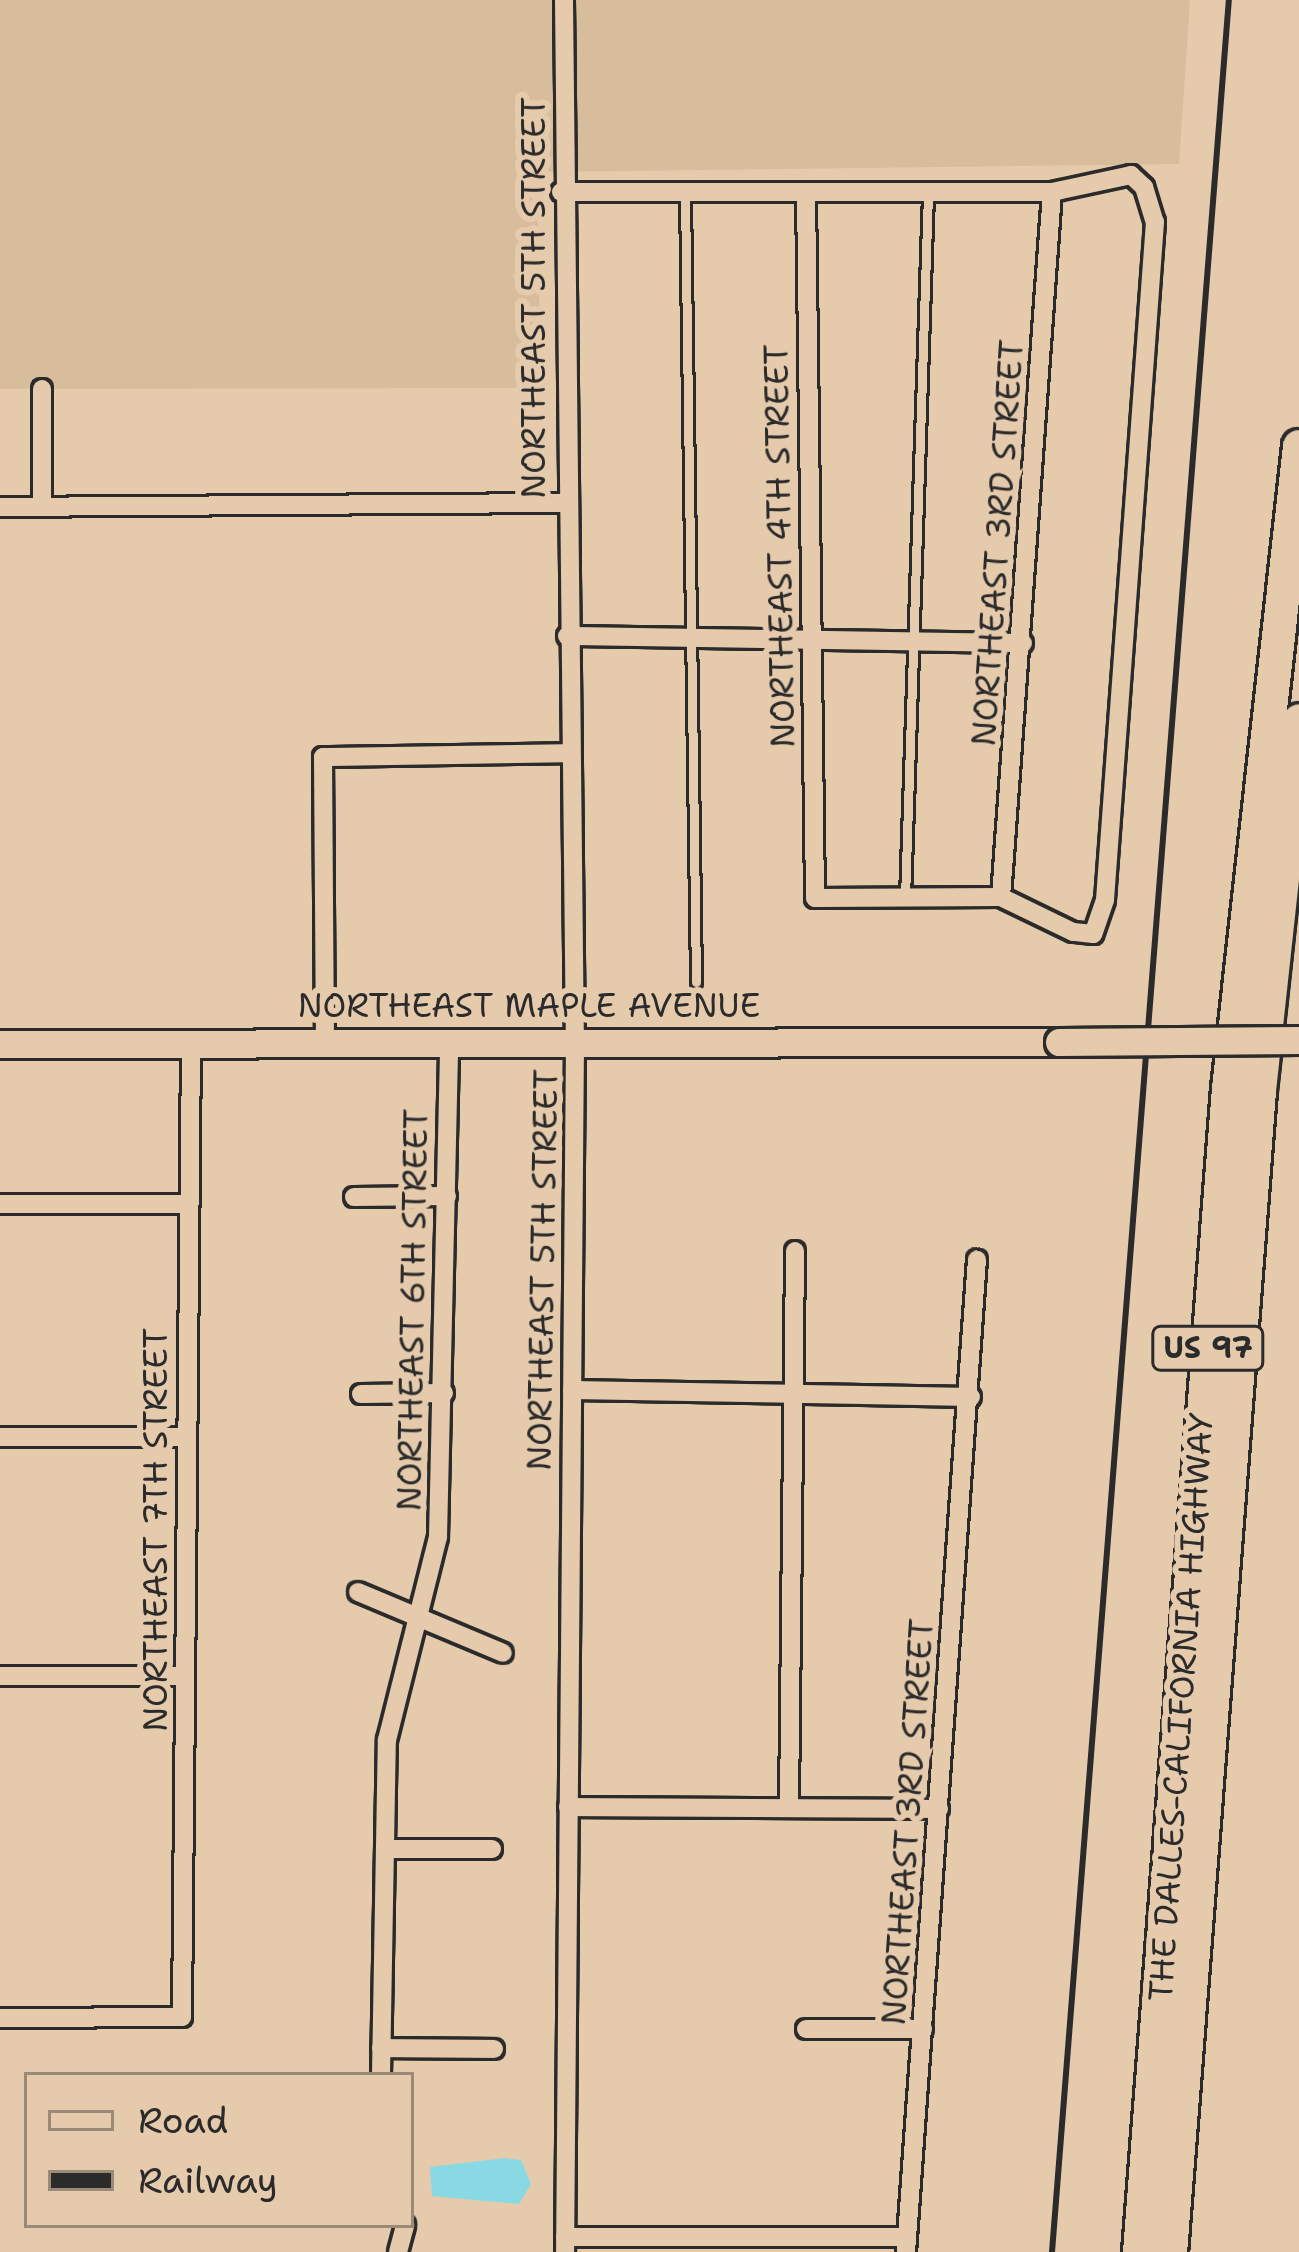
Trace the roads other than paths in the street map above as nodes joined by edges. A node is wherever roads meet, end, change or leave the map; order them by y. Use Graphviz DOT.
graph roads {
  1 [pos="564,0"];
  2 [pos="561,192"];
  3 [pos="1052,192"];
  4 [pos="806,193"];
  5 [pos="928,193"];
  6 [pos="685,194"];
  7 [pos="42,389"];
  8 [pos="1299,446"];
  9 [pos="564,503"];
  10 [pos="42,507"];
  11 [pos="0,508"];
  12 [pos="567,636"];
  13 [pos="692,637"];
  14 [pos="810,638"];
  15 [pos="912,638"];
  16 [pos="1023,643"];
  17 [pos="1299,720"];
  18 [pos="570,753"];
  19 [pos="1001,897"];
  20 [pos="905,898"];
  21 [pos="696,982"];
  22 [pos="1299,1040"];
  23 [pos="448,1043"];
  24 [pos="575,1043"];
  25 [pos="0,1044"];
  26 [pos="191,1044"];
  27 [pos="325,1044"];
  28 [pos="447,1196"];
  29 [pos="354,1197"];
  30 [pos="0,1204"];
  31 [pos="189,1204"];
  32 [pos="795,1251"];
  33 [pos="977,1260"];
  34 [pos="572,1390"];
  35 [pos="444,1393"];
  36 [pos="361,1394"];
  37 [pos="793,1394"];
  38 [pos="970,1397"];
  39 [pos="0,1437"];
  40 [pos="187,1437"];
  41 [pos="358,1592"];
  42 [pos="416,1616"];
  43 [pos="503,1652"];
  44 [pos="0,1676"];
  45 [pos="185,1676"];
  46 [pos="568,1807"];
  47 [pos="789,1807"];
  48 [pos="939,1809"];
  49 [pos="385,1849"];
  50 [pos="492,1849"];
  51 [pos="0,2018"];
  52 [pos="923,2029"];
  53 [pos="806,2030"];
  54 [pos="381,2048"];
  55 [pos="494,2049"];
  56 [pos="381,2072"];
  57 [pos="906,2244"];
  58 [pos="565,2245"];
  59 [pos="1139,2252"];
  60 [pos="1170,2252"];
  1 -- 2 [label="street, NORTHEAST 5TH STREET"];
  2 -- 6 [label="street"];
  2 -- 9 [label="street, NORTHEAST 5TH STREET"];
  3 -- 5 [label="street"];
  3 -- 16 [label="street, NORTHEAST 3RD STREET"];
  3 -- 19 [label="street"];
  4 -- 5 [label="street"];
  4 -- 6 [label="street"];
  4 -- 14 [label="street, NORTHEAST 4TH STREET"];
  5 -- 15 [label="lane"];
  6 -- 13 [label="lane"];
  7 -- 10 [label="street"];
  8 -- 59 [label="highway, THE DALLES-CALIFORNIA HIGHWAY / US 97"];
  9 -- 10 [label="street"];
  9 -- 12 [label="street, NORTHEAST 5TH STREET"];
  10 -- 11 [label="street"];
  12 -- 13 [label="street"];
  12 -- 18 [label="street, NORTHEAST 5TH STREET"];
  13 -- 14 [label="street"];
  13 -- 21 [label="lane"];
  14 -- 15 [label="street"];
  14 -- 20 [label="street, NORTHEAST 4TH STREET"];
  15 -- 16 [label="street"];
  15 -- 20 [label="lane"];
  16 -- 19 [label="street, NORTHEAST 3RD STREET"];
  17 -- 60 [label="highway, THE DALLES-CALIFORNIA HIGHWAY / US 97"];
  18 -- 24 [label="street, NORTHEAST 5TH STREET"];
  18 -- 27 [label="street"];
  19 -- 20 [label="street"];
  22 -- 24 [label="main road, NORTHEAST MAPLE AVENUE, bridge"];
  23 -- 24 [label="main road, NORTHEAST MAPLE AVENUE"];
  23 -- 27 [label="main road, NORTHEAST MAPLE AVENUE"];
  23 -- 28 [label="street, NORTHEAST 6TH STREET"];
  24 -- 34 [label="street, NORTHEAST 5TH STREET"];
  25 -- 26 [label="main road, NORTHEAST MAPLE AVENUE"];
  26 -- 27 [label="main road, NORTHEAST MAPLE AVENUE"];
  26 -- 31 [label="street, NORTHEAST 7TH STREET"];
  28 -- 29 [label="street"];
  28 -- 35 [label="street, NORTHEAST 6TH STREET"];
  30 -- 31 [label="street"];
  31 -- 40 [label="street, NORTHEAST 7TH STREET"];
  32 -- 37 [label="street"];
  33 -- 38 [label="street, NORTHEAST 3RD STREET"];
  34 -- 37 [label="street"];
  34 -- 46 [label="street, NORTHEAST 5TH STREET"];
  35 -- 36 [label="street"];
  35 -- 42 [label="street, NORTHEAST 6TH STREET"];
  37 -- 38 [label="street"];
  37 -- 47 [label="street"];
  38 -- 48 [label="street, NORTHEAST 3RD STREET"];
  39 -- 40 [label="street"];
  40 -- 45 [label="street, NORTHEAST 7TH STREET"];
  41 -- 42 [label="street"];
  42 -- 43 [label="street"];
  42 -- 49 [label="street, NORTHEAST 6TH STREET"];
  44 -- 45 [label="street"];
  45 -- 51 [label="street, NORTHEAST 7TH STREET"];
  46 -- 47 [label="street"];
  46 -- 58 [label="street, NORTHEAST 5TH STREET"];
  47 -- 48 [label="street"];
  48 -- 52 [label="street, NORTHEAST 3RD STREET"];
  49 -- 50 [label="street"];
  49 -- 54 [label="street, NORTHEAST 6TH STREET"];
  52 -- 53 [label="street"];
  52 -- 57 [label="street, NORTHEAST 3RD STREET"];
  54 -- 55 [label="street"];
  54 -- 56 [label="street, NORTHEAST 6TH STREET"];
  57 -- 58 [label="street"];
}
